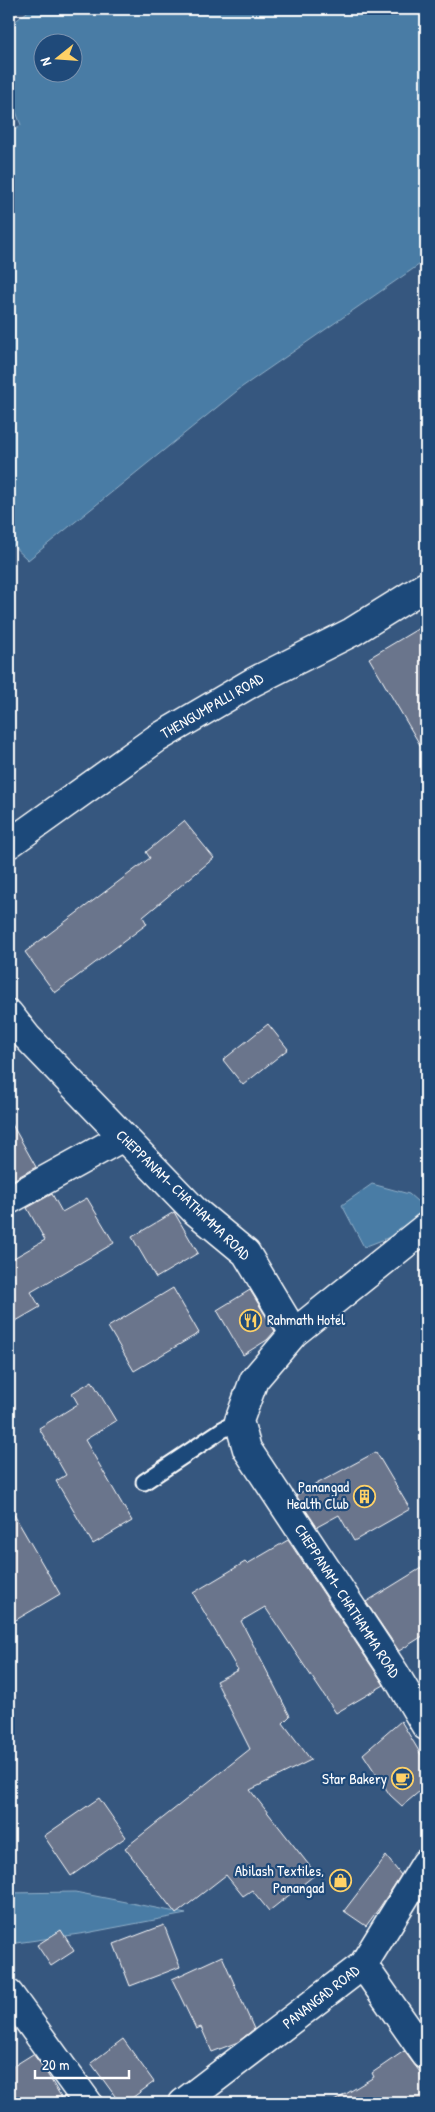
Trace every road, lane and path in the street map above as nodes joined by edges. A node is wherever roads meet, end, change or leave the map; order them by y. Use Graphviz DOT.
graph roads {
  1 [pos="426,586"];
  2 [pos="9,844"];
  3 [pos="9,1014"];
  4 [pos="123,1137"];
  5 [pos="9,1200"];
  6 [pos="426,1228"];
  7 [pos="294,1332"];
  8 [pos="239,1421"];
  9 [pos="144,1482"];
  10 [pos="426,1726"];
  11 [pos="426,1863"];
  12 [pos="363,1965"];
  13 [pos="9,1994"];
  14 [pos="426,2055"];
  15 [pos="88,2103"];
  16 [pos="183,2103"];
  1 -- 2 [label="street, THENGUMPALLI ROAD"];
  3 -- 4 [label="street, CHEPPANAM- CHATHAMMA ROAD"];
  4 -- 5 [label="street"];
  4 -- 7 [label="street, CHEPPANAM- CHATHAMMA ROAD"];
  6 -- 7 [label="street"];
  7 -- 8 [label="street"];
  8 -- 9 [label="lane"];
  8 -- 10 [label="street, CHEPPANAM- CHATHAMMA ROAD"];
  11 -- 12 [label="street, PANANGAD ROAD"];
  12 -- 14 [label="street"];
  12 -- 16 [label="street, PANANGAD ROAD"];
  13 -- 15 [label="street"];
}
